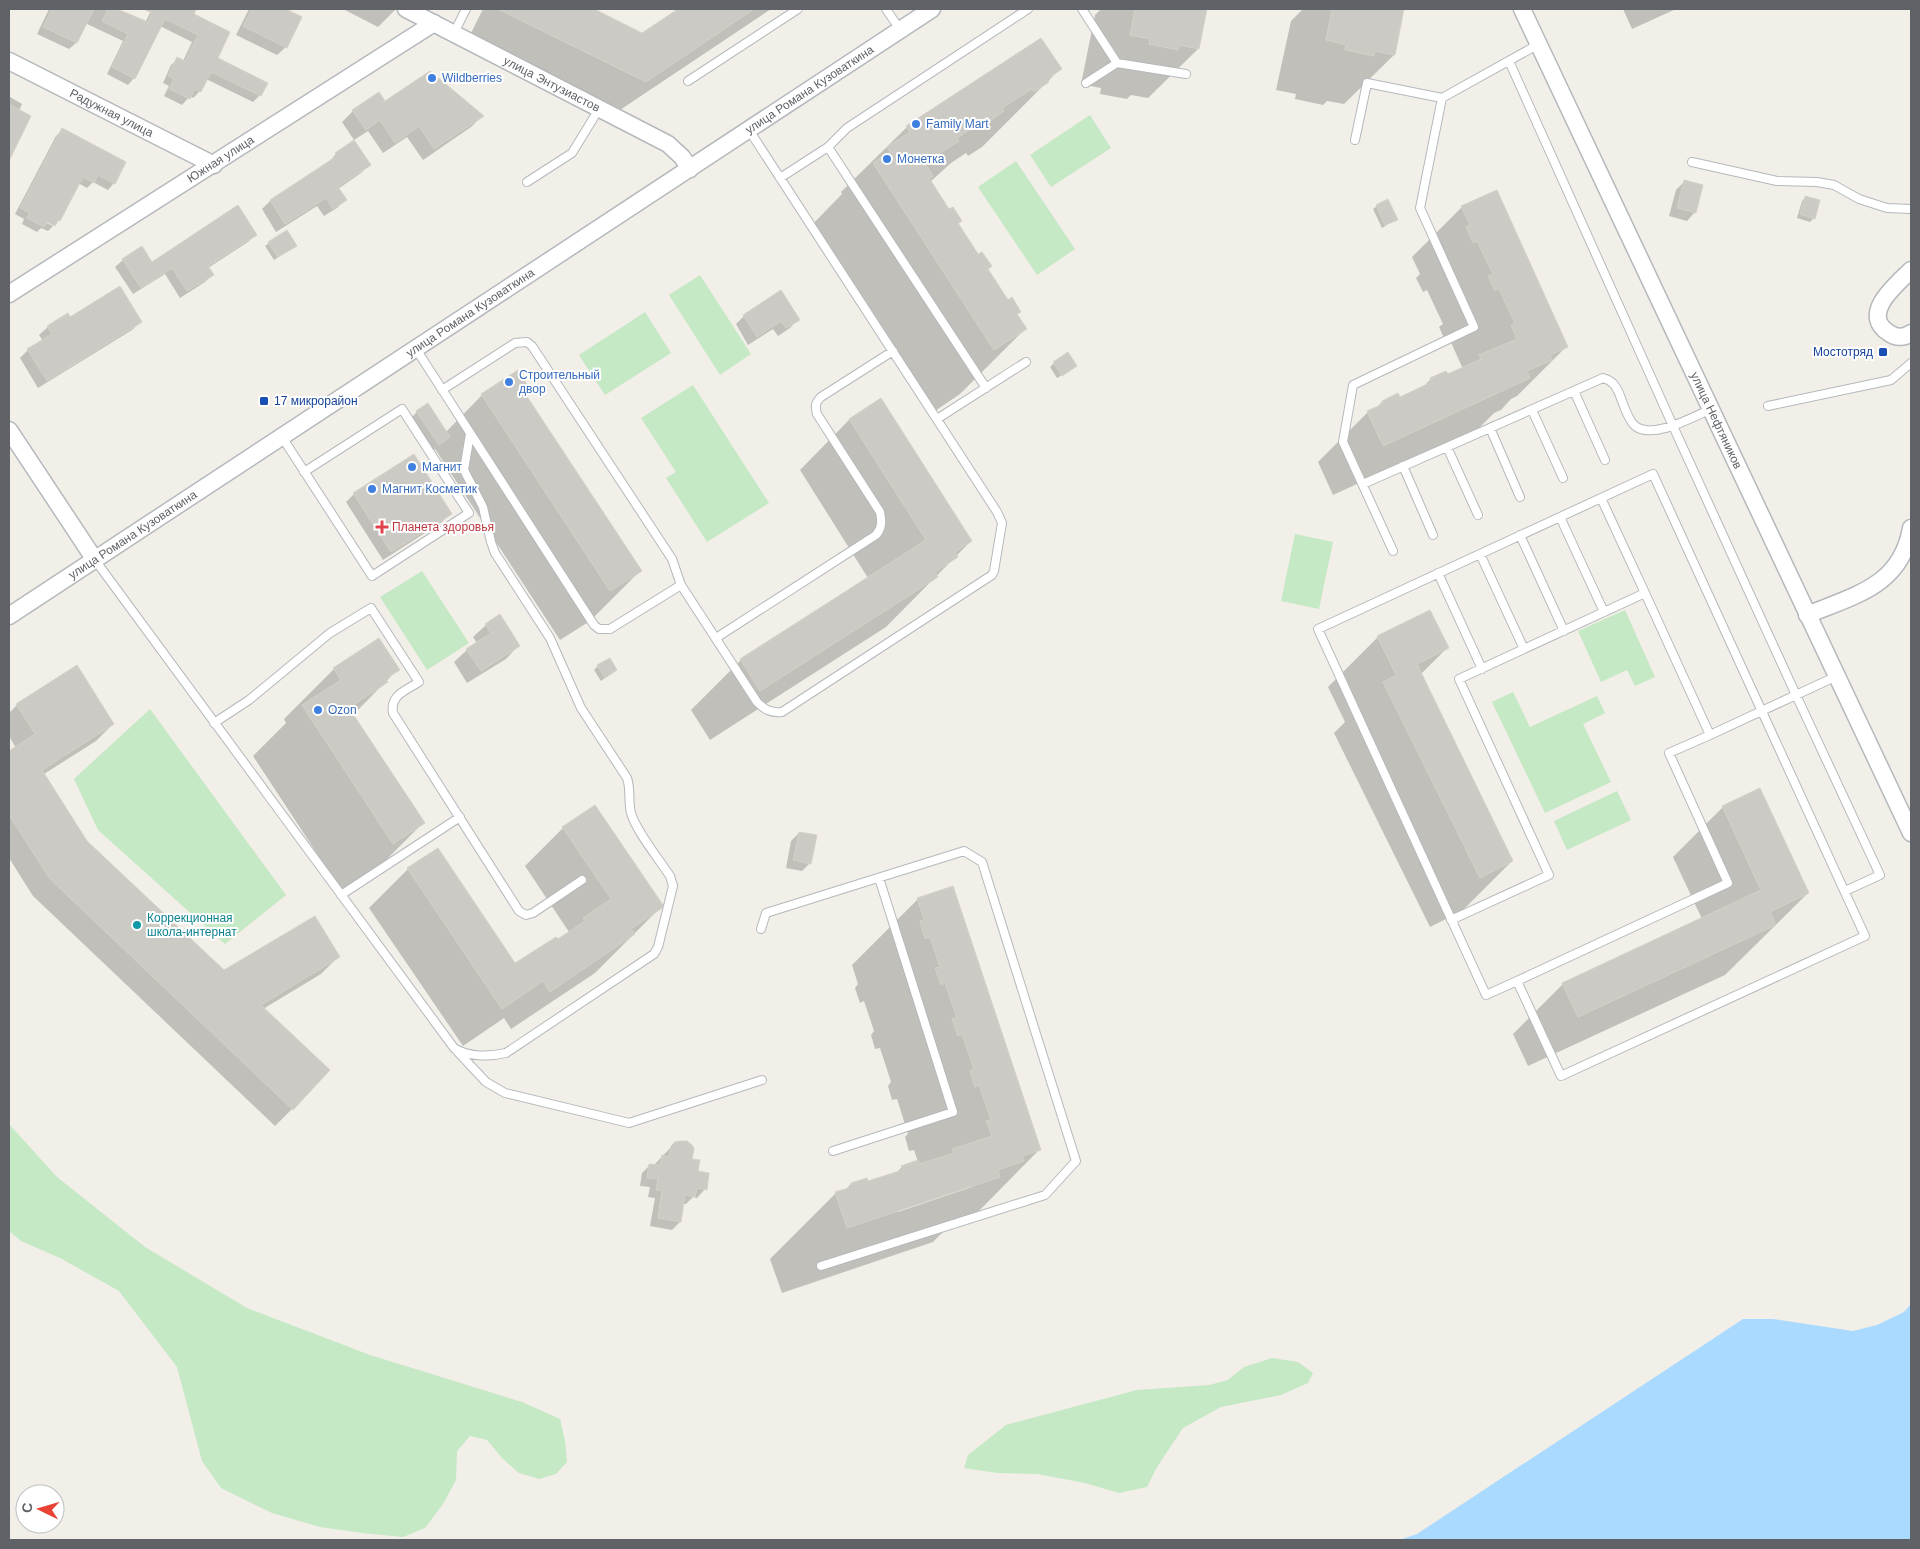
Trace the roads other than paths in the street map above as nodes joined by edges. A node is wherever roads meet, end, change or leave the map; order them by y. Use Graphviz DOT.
graph roads {
  1 [pos="406,9"];
  2 [pos="466,9"];
  3 [pos="798,9"];
  4 [pos="886,9"];
  5 [pos="932,9"];
  6 [pos="1028,9"];
  7 [pos="1082,9"];
  8 [pos="1522,9"];
  9 [pos="434,23"];
  10 [pos="901,31"];
  11 [pos="454,33"];
  12 [pos="1539,44"];
  13 [pos="9,61"];
  14 [pos="1509,61"];
  15 [pos="1117,63"];
  16 [pos="1186,74"];
  17 [pos="688,81"];
  18 [pos="1086,83"];
  19 [pos="1442,98"];
  20 [pos="599,109"];
  21 [pos="749,130"];
  22 [pos="1355,140"];
  23 [pos="828,147"];
  24 [pos="1692,162"];
  25 [pos="214,165"];
  26 [pos="690,169"];
  27 [pos="780,178"];
  28 [pos="527,182"];
  29 [pos="1911,209"];
  30 [pos="1911,270"];
  31 [pos="9,294"];
  32 [pos="1911,333"];
  33 [pos="416,349"];
  34 [pos="893,351"];
  35 [pos="1026,362"];
  36 [pos="1911,363"];
  37 [pos="986,388"];
  38 [pos="442,390"];
  39 [pos="1574,391"];
  40 [pos="1768,406"];
  41 [pos="1711,409"];
  42 [pos="1532,410"];
  43 [pos="937,419"];
  44 [pos="1673,426"];
  45 [pos="1490,428"];
  46 [pos="9,430"];
  47 [pos="470,434"];
  48 [pos="282,437"];
  49 [pos="1447,447"];
  50 [pos="1605,460"];
  51 [pos="1403,466"];
  52 [pos="304,472"];
  53 [pos="1563,478"];
  54 [pos="1363,484"];
  55 [pos="1520,497"];
  56 [pos="1601,498"];
  57 [pos="1478,515"];
  58 [pos="1560,517"];
  59 [pos="1911,528"];
  60 [pos="1433,535"];
  61 [pos="1520,535"];
  62 [pos="1393,551"];
  63 [pos="1480,554"];
  64 [pos="94,560"];
  65 [pos="1438,573"];
  66 [pos="681,585"];
  67 [pos="1645,594"];
  68 [pos="1604,612"];
  69 [pos="1807,615"];
  70 [pos="9,616"];
  71 [pos="1564,631"];
  72 [pos="716,638"];
  73 [pos="1524,649"];
  74 [pos="1482,669"];
  75 [pos="1837,676"];
  76 [pos="1796,694"];
  77 [pos="1762,711"];
  78 [pos="214,723"];
  79 [pos="1710,734"];
  80 [pos="460,817"];
  81 [pos="1911,833"];
  82 [pos="879,878"];
  83 [pos="582,880"];
  84 [pos="1845,891"];
  85 [pos="341,896"];
  86 [pos="1451,920"];
  87 [pos="761,929"];
  88 [pos="1517,981"];
  89 [pos="454,1048"];
  90 [pos="762,1080"];
  91 [pos="833,1152"];
  92 [pos="821,1266"];
  1 -- 9 [label="street, улица Энтузиастов"];
  2 -- 11 [label="lane"];
  3 -- 17 [label="lane"];
  4 -- 10 [label="lane"];
  5 -- 10 [label="street, улица Романа Кузоваткина"];
  6 -- 23 [label="lane"];
  7 -- 15 [label="lane"];
  8 -- 12 [label="street, улица Нефтяников"];
  9 -- 11 [label="street, улица Энтузиастов"];
  9 -- 25 [label="street, Южная улица"];
  10 -- 21 [label="street, улица Романа Кузоваткина"];
  11 -- 20 [label="street, улица Энтузиастов"];
  12 -- 14 [label="lane"];
  12 -- 41 [label="street, улица Нефтяников"];
  13 -- 25 [label="street, Радужная улица"];
  14 -- 19 [label="lane"];
  14 -- 44 [label="lane"];
  15 -- 16 [label="lane"];
  15 -- 18 [label="lane"];
  19 -- 22 [label="lane"];
  19 -- 54 [label="lane"];
  20 -- 26 [label="street, улица Энтузиастов"];
  20 -- 28 [label="lane"];
  21 -- 26 [label="street, улица Романа Кузоваткина"];
  21 -- 27 [label="lane"];
  23 -- 27 [label="lane"];
  23 -- 37 [label="lane"];
  24 -- 29 [label="lane"];
  25 -- 31 [label="street, Южная улица"];
  26 -- 33 [label="street, улица Романа Кузоваткина"];
  27 -- 34 [label="lane"];
  30 -- 32 [label="street"];
  33 -- 38 [label="lane"];
  33 -- 48 [label="street, улица Романа Кузоваткина"];
  34 -- 43 [label="lane"];
  34 -- 72 [label="lane"];
  35 -- 37 [label="lane"];
  36 -- 40 [label="lane"];
  37 -- 43 [label="lane"];
  38 -- 47 [label="lane"];
  38 -- 66 [label="lane"];
  39 -- 42 [label="lane"];
  39 -- 44 [label="lane"];
  39 -- 50 [label="lane"];
  41 -- 44 [label="lane"];
  41 -- 69 [label="street, улица Нефтяников"];
  42 -- 45 [label="lane"];
  42 -- 53 [label="lane"];
  43 -- 72 [label="lane"];
  44 -- 76 [label="lane"];
  45 -- 49 [label="lane"];
  45 -- 55 [label="lane"];
  46 -- 64 [label="street"];
  47 -- 66 [label="lane"];
  47 -- 89 [label="lane"];
  48 -- 52 [label="lane"];
  48 -- 64 [label="street, улица Романа Кузоваткина"];
  49 -- 51 [label="lane"];
  49 -- 57 [label="lane"];
  51 -- 54 [label="lane"];
  51 -- 60 [label="lane"];
  52 -- 52 [label="lane"];
  54 -- 62 [label="lane"];
  56 -- 58 [label="lane"];
  56 -- 67 [label="lane"];
  56 -- 77 [label="lane"];
  58 -- 61 [label="lane"];
  58 -- 68 [label="lane"];
  59 -- 69 [label="street"];
  61 -- 63 [label="lane"];
  61 -- 71 [label="lane"];
  63 -- 65 [label="lane"];
  63 -- 73 [label="lane"];
  64 -- 70 [label="street, улица Романа Кузоваткина"];
  64 -- 78 [label="lane"];
  65 -- 74 [label="lane"];
  65 -- 86 [label="lane"];
  66 -- 72 [label="lane"];
  67 -- 68 [label="lane"];
  67 -- 79 [label="lane"];
  68 -- 71 [label="lane"];
  69 -- 75 [label="street, улица Нефтяников"];
  71 -- 73 [label="lane"];
  73 -- 74 [label="lane"];
  74 -- 86 [label="lane"];
  75 -- 76 [label="lane"];
  75 -- 81 [label="street, улица Нефтяников"];
  76 -- 77 [label="lane"];
  76 -- 84 [label="lane"];
  77 -- 79 [label="lane"];
  77 -- 84 [label="lane"];
  78 -- 80 [label="lane"];
  78 -- 85 [label="lane"];
  79 -- 88 [label="lane"];
  80 -- 83 [label="lane"];
  80 -- 85 [label="lane"];
  82 -- 87 [label="lane"];
  82 -- 91 [label="lane"];
  82 -- 92 [label="lane"];
  84 -- 88 [label="lane"];
  85 -- 89 [label="lane"];
  86 -- 88 [label="lane"];
  89 -- 90 [label="lane"];
}
